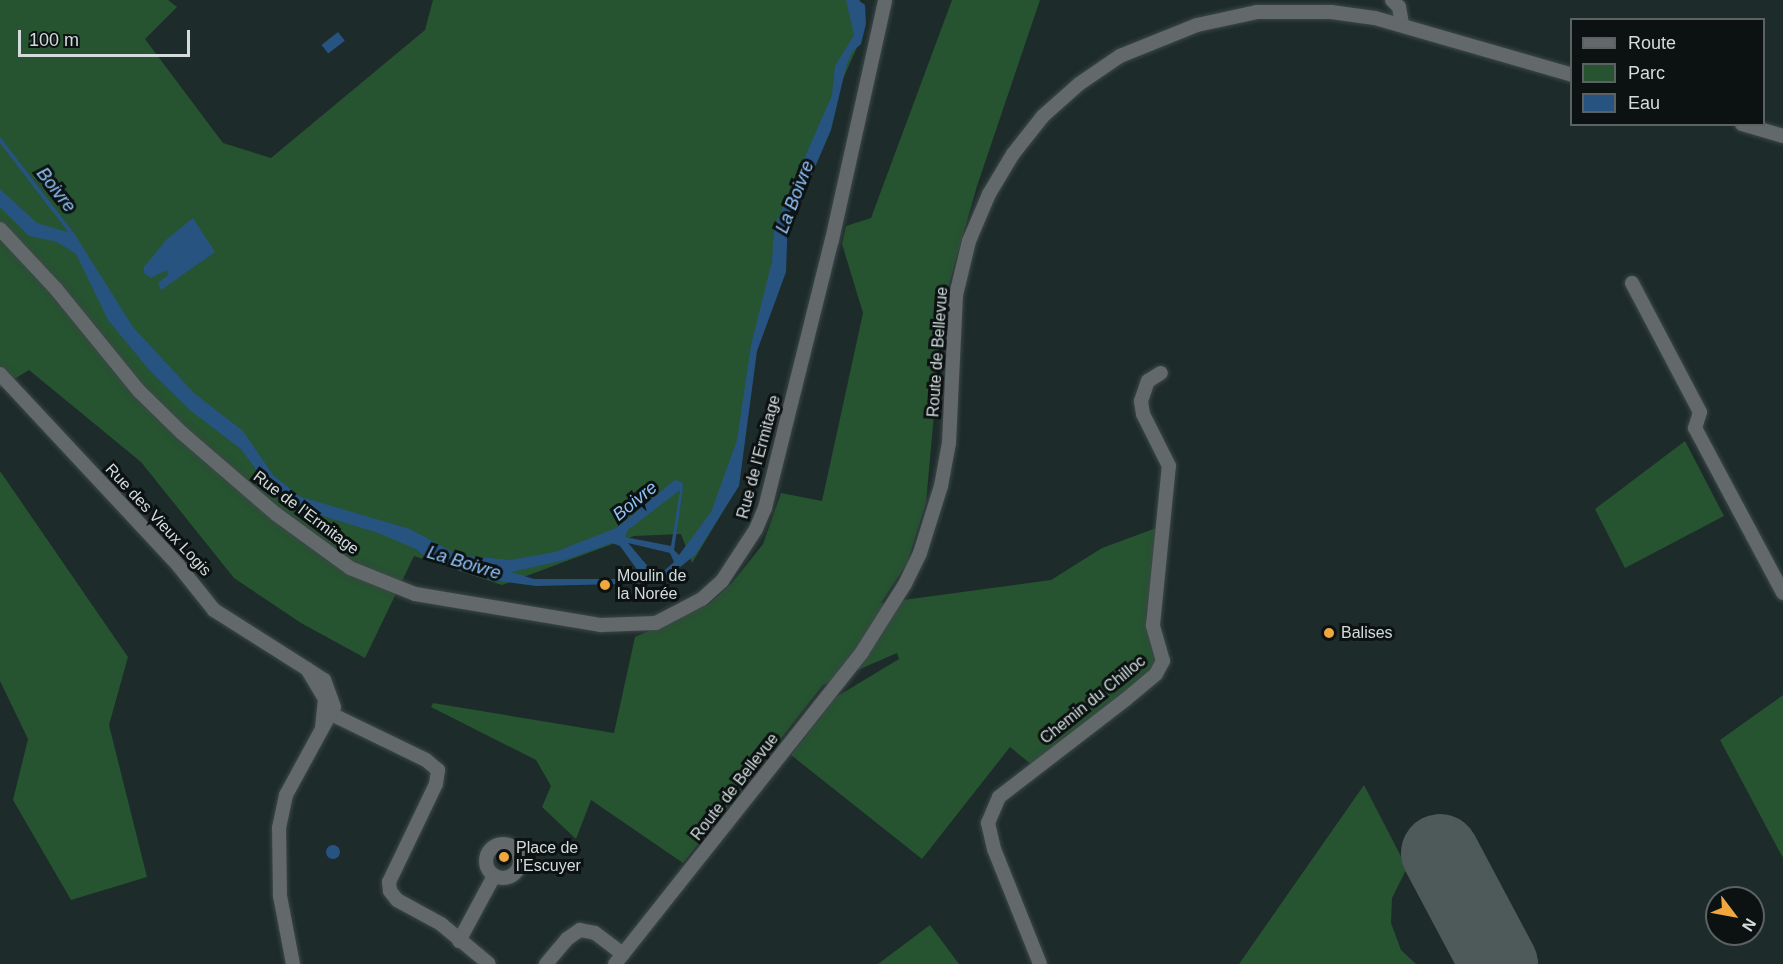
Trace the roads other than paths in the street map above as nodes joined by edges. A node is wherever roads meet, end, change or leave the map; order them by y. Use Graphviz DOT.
graph roads {
  1 [pos="885,0"];
  2 [pos="1392,0"];
  3 [pos="1402,24"];
  4 [pos="1570,74"];
  5 [pos="1749,126"];
  6 [pos="1783,136"];
  7 [pos="0,230"];
  8 [pos="1632,284"];
  9 [pos="1161,373"];
  10 [pos="0,374"];
  11 [pos="1783,593"];
  12 [pos="329,712"];
  13 [pos="494,876"];
  14 [pos="459,940"];
  15 [pos="619,959"];
  16 [pos="293,964"];
  17 [pos="489,964"];
  18 [pos="546,964"];
  19 [pos="1040,964"];
  1 -- 7 [label="street, Rue de l’Ermitage"];
  2 -- 3 [label="street"];
  3 -- 4 [label="street, Route de Bellevue"];
  3 -- 15 [label="street, Route de Bellevue"];
  5 -- 6 [label="street"];
  8 -- 11 [label="street"];
  9 -- 19 [label="street, Chemin du Chilloc"];
  10 -- 12 [label="street, Rue des Vieux Logis"];
  12 -- 14 [label="street"];
  12 -- 16 [label="street"];
  13 -- 14 [label="street"];
  14 -- 17 [label="street"];
  15 -- 18 [label="street"];
}
